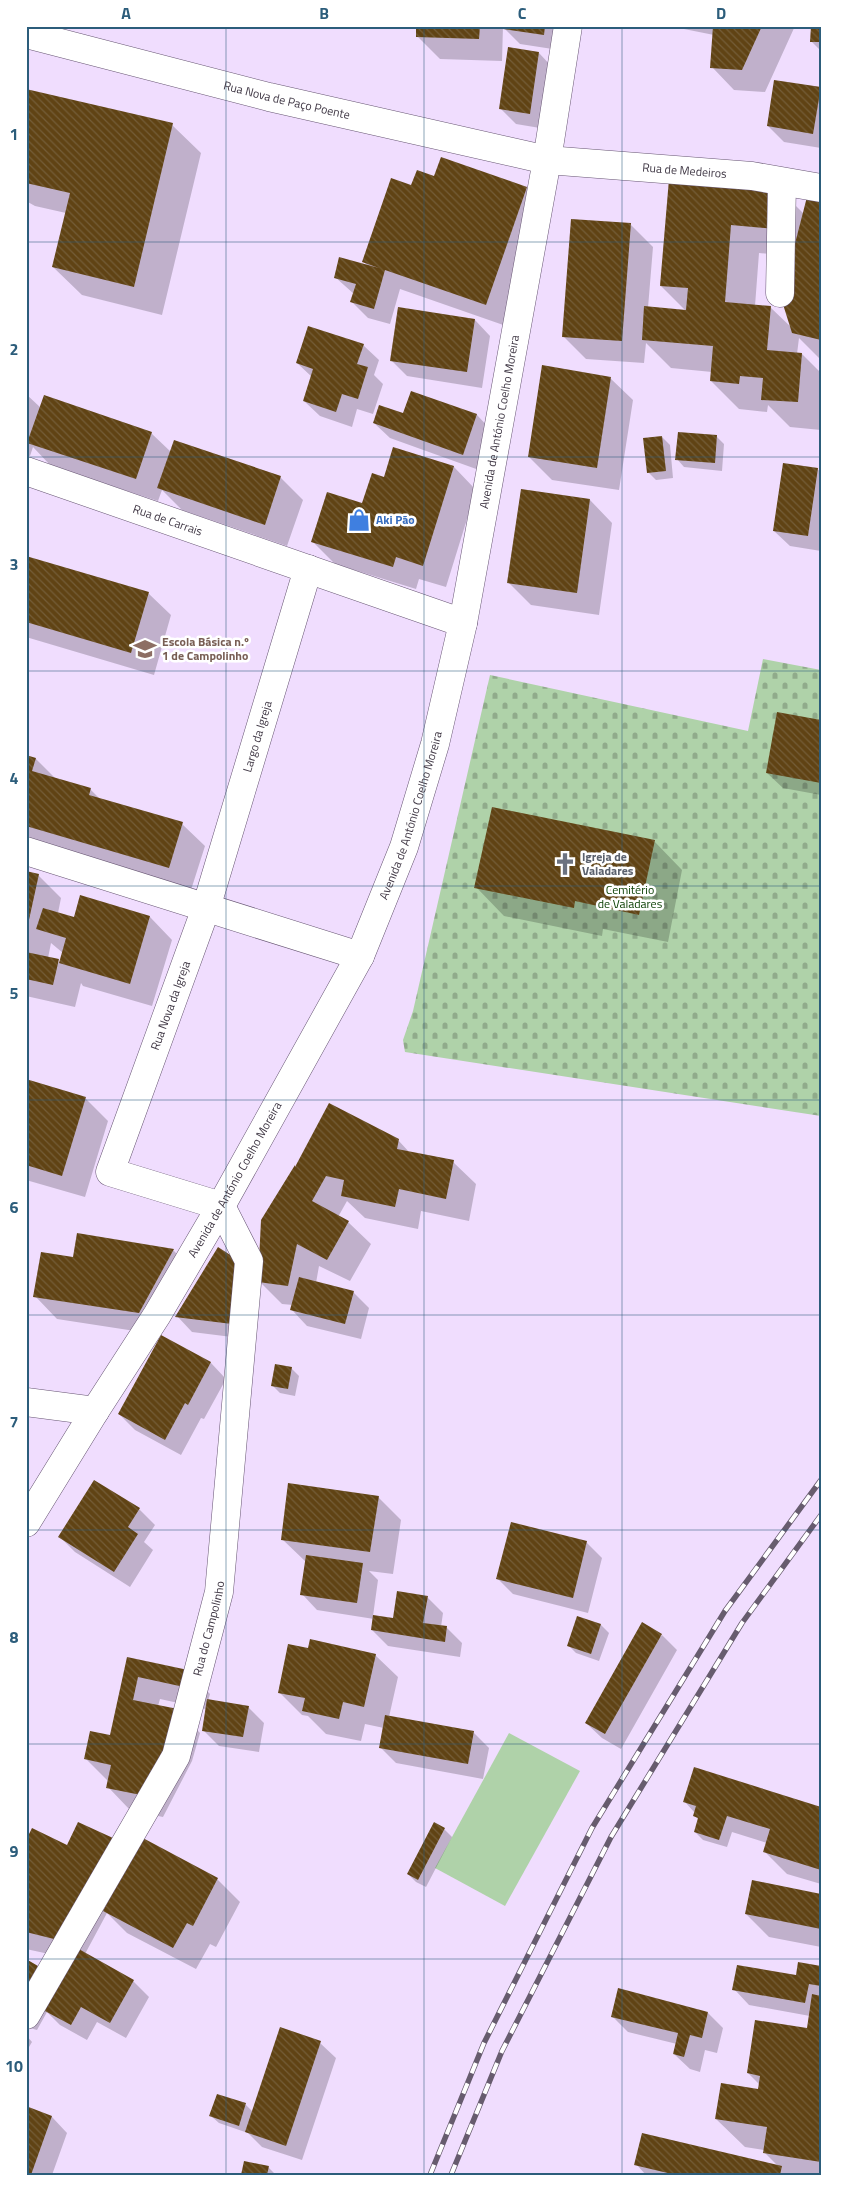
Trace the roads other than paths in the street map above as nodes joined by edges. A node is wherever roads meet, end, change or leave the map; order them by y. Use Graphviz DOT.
graph roads {
  1 [pos="568,26"];
  2 [pos="26,34"];
  3 [pos="548,160"];
  4 [pos="782,182"];
  5 [pos="821,188"];
  6 [pos="780,293"];
  7 [pos="26,471"];
  8 [pos="308,569"];
  9 [pos="463,623"];
  10 [pos="26,851"];
  11 [pos="206,908"];
  12 [pos="360,956"];
  13 [pos="221,1206"];
  14 [pos="26,1402"];
  15 [pos="95,1411"];
  16 [pos="26,1523"];
  17 [pos="26,2015"];
  1 -- 3 [label="street, Avenida de António Coelho Moreira"];
  2 -- 3 [label="street, Rua Nova de Paço Poente"];
  3 -- 4 [label="street, Rua de Medeiros"];
  3 -- 9 [label="street, Avenida de António Coelho Moreira"];
  4 -- 5 [label="street, Rua de Medeiros"];
  4 -- 6 [label="street"];
  7 -- 8 [label="street, Rua de Carrais"];
  8 -- 9 [label="street"];
  8 -- 11 [label="street, Largo da Igreja"];
  9 -- 12 [label="street, Avenida de António Coelho Moreira"];
  10 -- 11 [label="street"];
  11 -- 12 [label="street"];
  11 -- 13 [label="street, Rua Nova da Igreja"];
  12 -- 13 [label="street, Avenida de António Coelho Moreira"];
  13 -- 15 [label="street, Avenida de António Coelho Moreira"];
  13 -- 17 [label="street, Rua do Campolinho"];
  14 -- 15 [label="street"];
  15 -- 16 [label="street, Avenida de António Coelho Moreira"];
}
